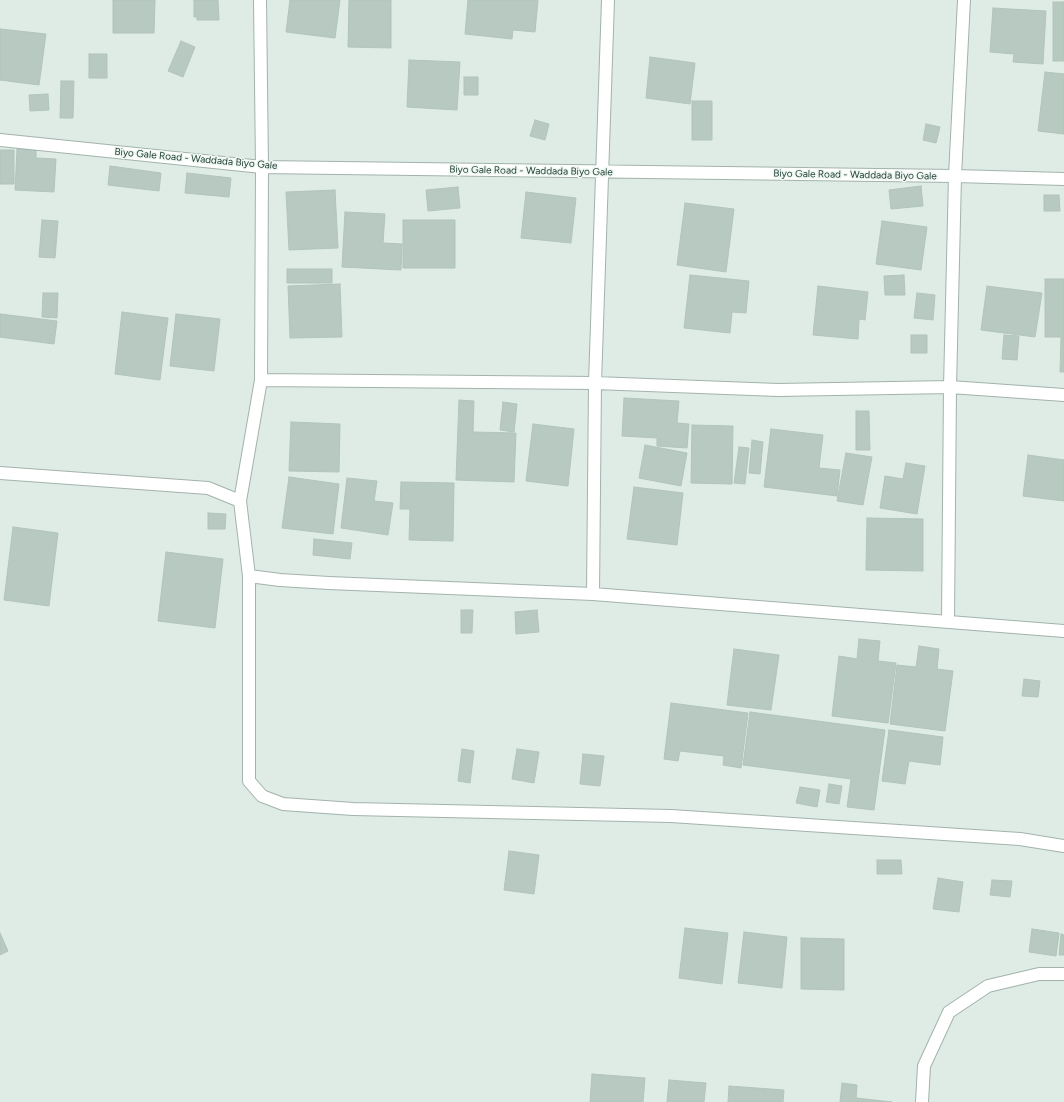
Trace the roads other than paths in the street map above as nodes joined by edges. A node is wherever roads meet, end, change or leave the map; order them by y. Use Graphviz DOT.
graph roads {
  1 [pos="260,0"];
  2 [pos="608,0"];
  3 [pos="964,0"];
  4 [pos="0,140"];
  5 [pos="262,167"];
  6 [pos="602,172"];
  7 [pos="955,176"];
  8 [pos="1064,179"];
  9 [pos="261,380"];
  10 [pos="595,383"];
  11 [pos="950,387"];
  12 [pos="1064,395"];
  13 [pos="0,472"];
  14 [pos="240,501"];
  15 [pos="249,576"];
  16 [pos="593,594"];
  17 [pos="948,621"];
  18 [pos="1064,631"];
  19 [pos="1064,846"];
  20 [pos="1064,974"];
  21 [pos="922,1102"];
  1 -- 5 [label="street"];
  2 -- 6 [label="street"];
  3 -- 7 [label="street"];
  4 -- 5 [label="street, Biyo Gale Road - Waddada Biyo Gale"];
  5 -- 6 [label="street, Biyo Gale Road - Waddada Biyo Gale"];
  5 -- 9 [label="street"];
  6 -- 7 [label="street, Biyo Gale Road - Waddada Biyo Gale"];
  6 -- 10 [label="street"];
  7 -- 8 [label="street, Biyo Gale Road - Waddada Biyo Gale"];
  7 -- 11 [label="street"];
  9 -- 10 [label="street"];
  9 -- 14 [label="street"];
  10 -- 11 [label="street"];
  10 -- 16 [label="street"];
  11 -- 12 [label="street"];
  11 -- 17 [label="street"];
  13 -- 14 [label="street"];
  14 -- 15 [label="street"];
  15 -- 16 [label="street"];
  15 -- 19 [label="street"];
  16 -- 17 [label="street"];
  17 -- 18 [label="street"];
  20 -- 21 [label="street"];
}
